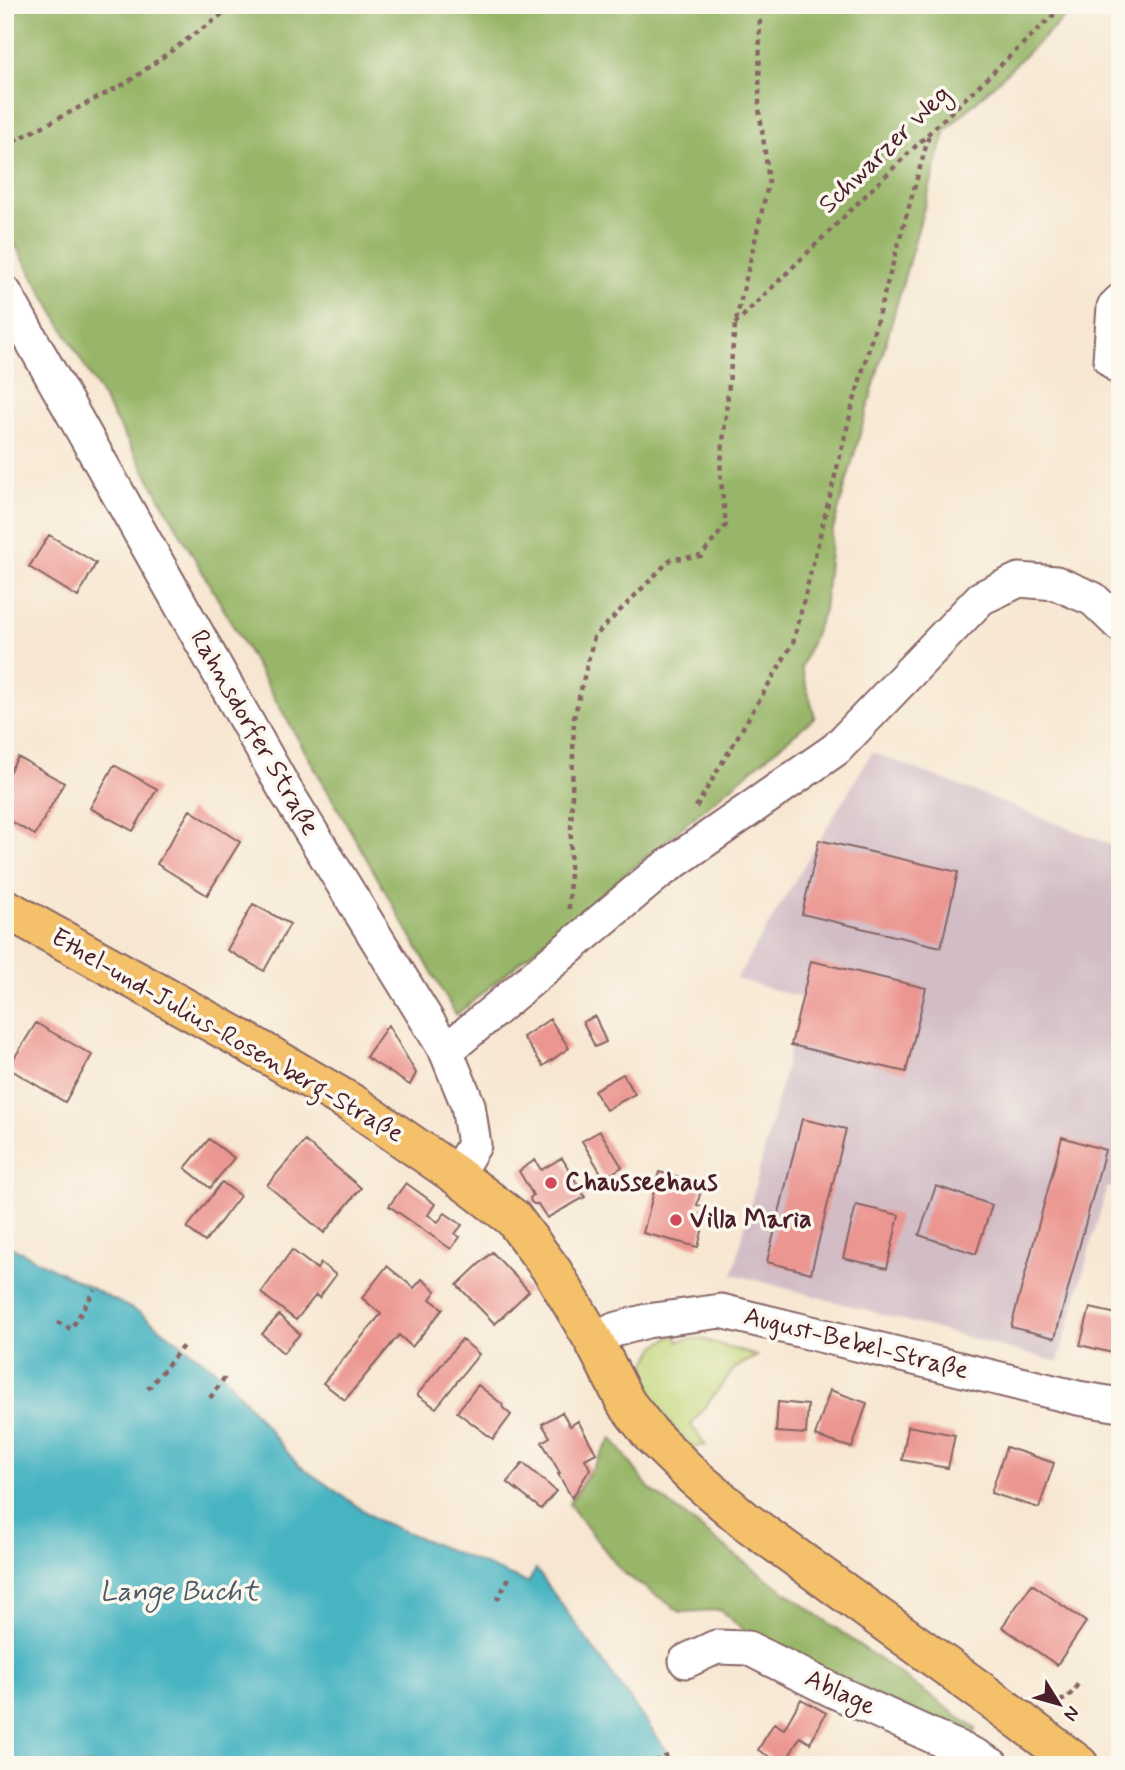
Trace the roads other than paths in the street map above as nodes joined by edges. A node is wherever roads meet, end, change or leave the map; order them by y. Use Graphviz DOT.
graph roads {
  1 [pos="5,293"];
  2 [pos="1120,301"];
  3 [pos="1120,368"];
  4 [pos="1120,625"];
  5 [pos="5,908"];
  6 [pos="446,1051"];
  7 [pos="456,1175"];
  8 [pos="594,1341"];
  9 [pos="1120,1405"];
  10 [pos="686,1661"];
  11 [pos="992,1765"];
  12 [pos="1079,1765"];
  1 -- 6 [label="street, Rahnsdorfer Straße"];
  2 -- 3 [label="street"];
  4 -- 6 [label="street"];
  5 -- 7 [label="main road, Ethel-und-Julius-Rosenberg-Straße"];
  6 -- 7 [label="street, Rahnsdorfer Straße"];
  7 -- 8 [label="main road, Ethel-und-Julius-Rosenberg-Straße"];
  8 -- 9 [label="street, August-Bebel-Straße"];
  8 -- 12 [label="main road, Ethel-und-Julius-Rosenberg-Straße"];
  10 -- 11 [label="street, Ablage"];
}
